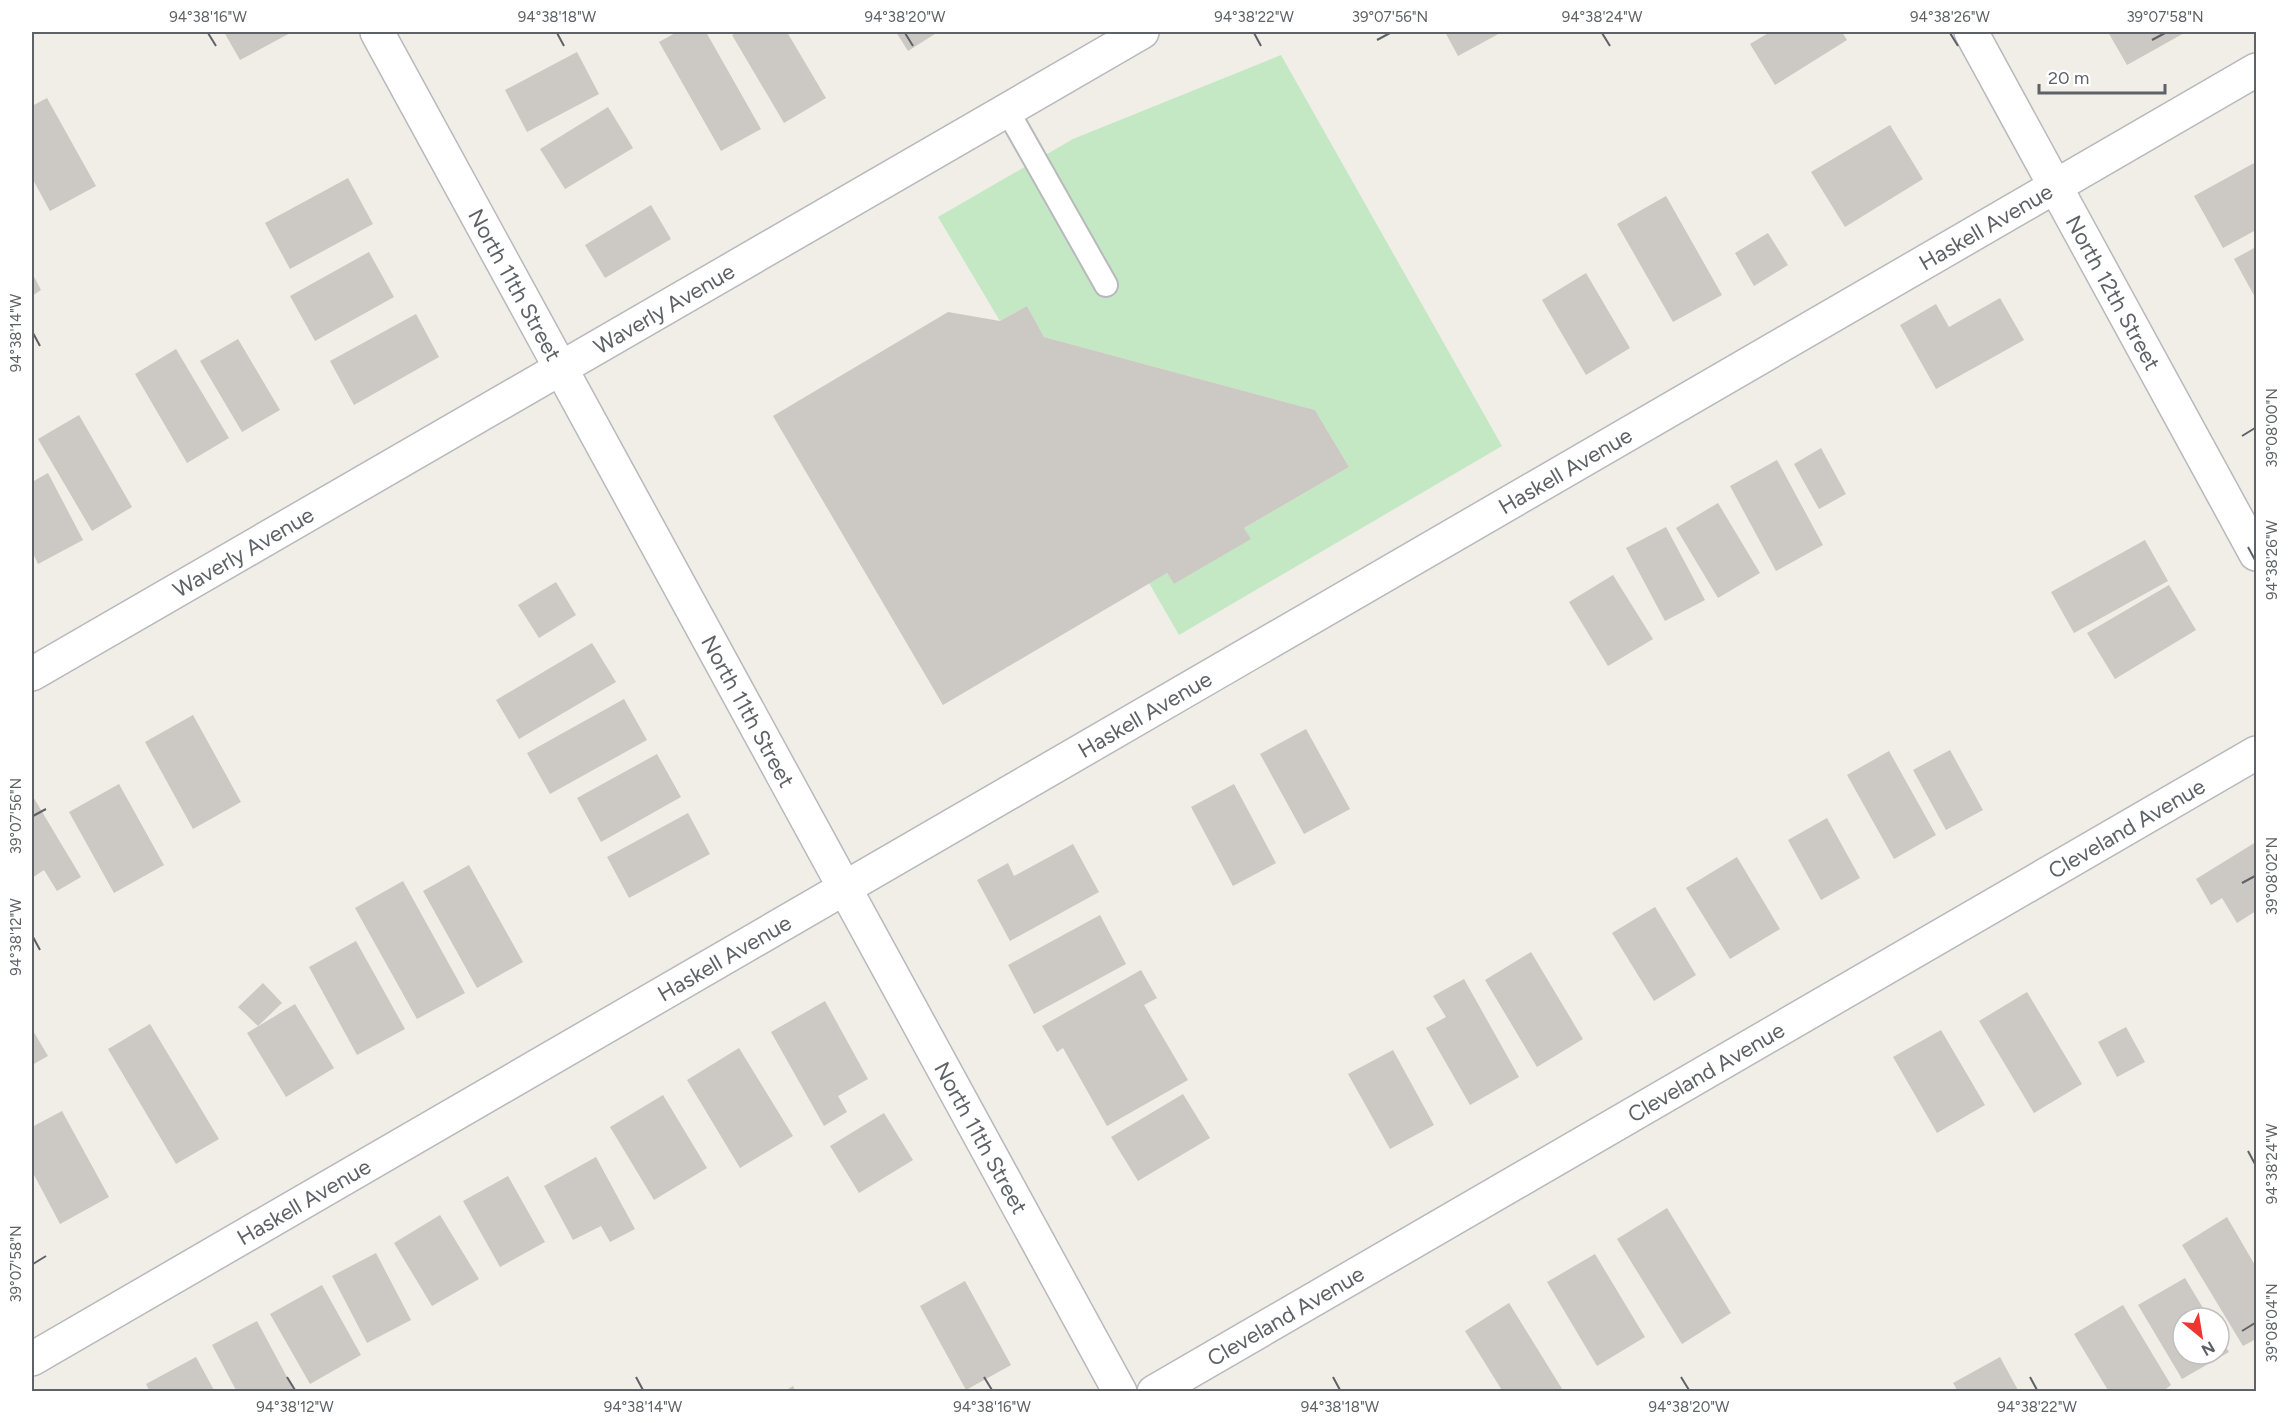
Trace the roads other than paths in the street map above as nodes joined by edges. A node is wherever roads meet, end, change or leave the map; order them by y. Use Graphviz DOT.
graph roads {
  1 [pos="377,32"];
  2 [pos="1142,32"];
  3 [pos="1971,32"];
  4 [pos="2256,70"];
  5 [pos="1007,110"];
  6 [pos="2058,187"];
  7 [pos="1107,285"];
  8 [pos="560,369"];
  9 [pos="2256,554"];
  10 [pos="32,674"];
  11 [pos="2256,753"];
  12 [pos="845,889"];
  13 [pos="32,1359"];
  14 [pos="1120,1392"];
  15 [pos="1154,1392"];
  1 -- 8 [label="street, North 11th Street"];
  2 -- 5 [label="street, Waverly Avenue"];
  3 -- 6 [label="street, North 12th Street"];
  4 -- 6 [label="street, Haskell Avenue"];
  5 -- 7 [label="lane"];
  5 -- 8 [label="street, Waverly Avenue"];
  6 -- 9 [label="street, North 12th Street"];
  6 -- 12 [label="street, Haskell Avenue"];
  8 -- 10 [label="street, Waverly Avenue"];
  8 -- 12 [label="street, North 11th Street"];
  11 -- 15 [label="street, Cleveland Avenue"];
  12 -- 13 [label="street, Haskell Avenue"];
  12 -- 14 [label="street, North 11th Street"];
}
